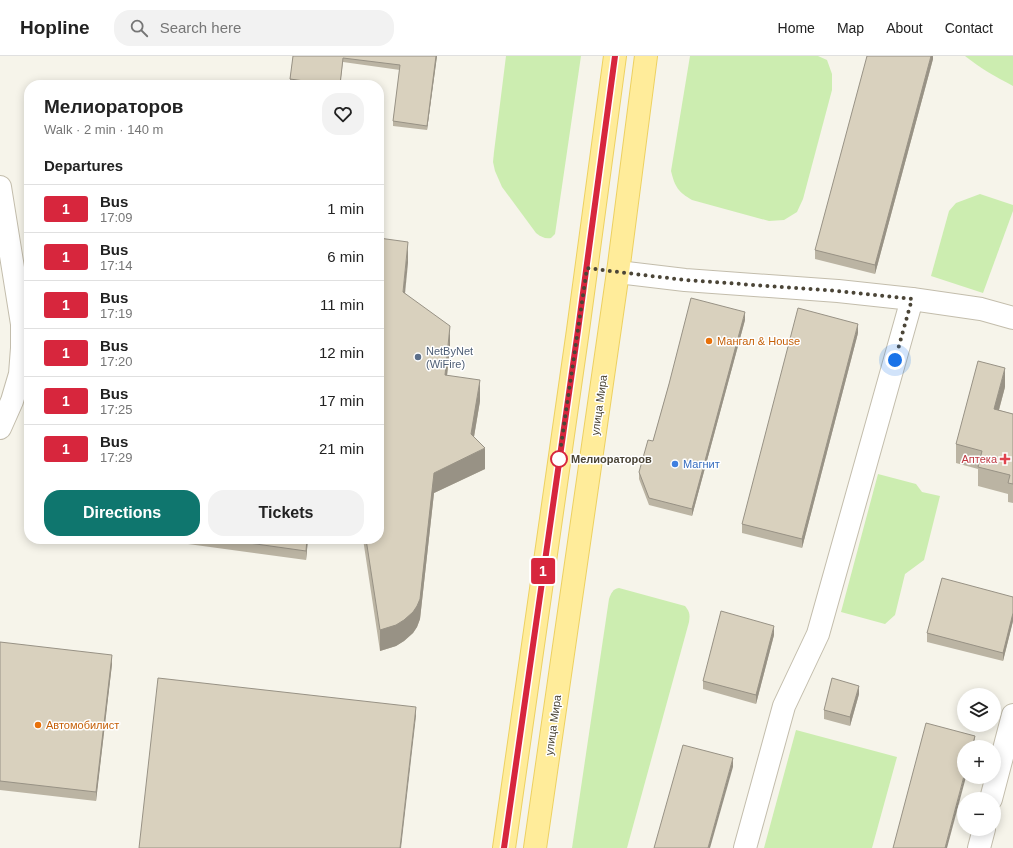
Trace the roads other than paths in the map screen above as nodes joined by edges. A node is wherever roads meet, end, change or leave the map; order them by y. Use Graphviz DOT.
graph roads {
  1 [pos="615,56"];
  2 [pos="646,56"];
  3 [pos="0,187"];
  4 [pos="587,268"];
  5 [pos="618,272"];
  6 [pos="912,299"];
  7 [pos="1013,318"];
  8 [pos="0,428"];
  9 [pos="1013,715"];
  10 [pos="993,792"];
  11 [pos="982,836"];
  12 [pos="504,848"];
  13 [pos="535,848"];
  14 [pos="745,848"];
  15 [pos="979,848"];
  1 -- 4 [label="main road"];
  2 -- 5 [label="main road, улица Мира"];
  3 -- 8 [label="street"];
  4 -- 5 [label="main road"];
  4 -- 12 [label="main road"];
  5 -- 6 [label="street"];
  5 -- 13 [label="main road, улица Мира"];
  6 -- 7 [label="street"];
  6 -- 14 [label="street"];
  9 -- 10 [label="street"];
  11 -- 15 [label="street"];
}
